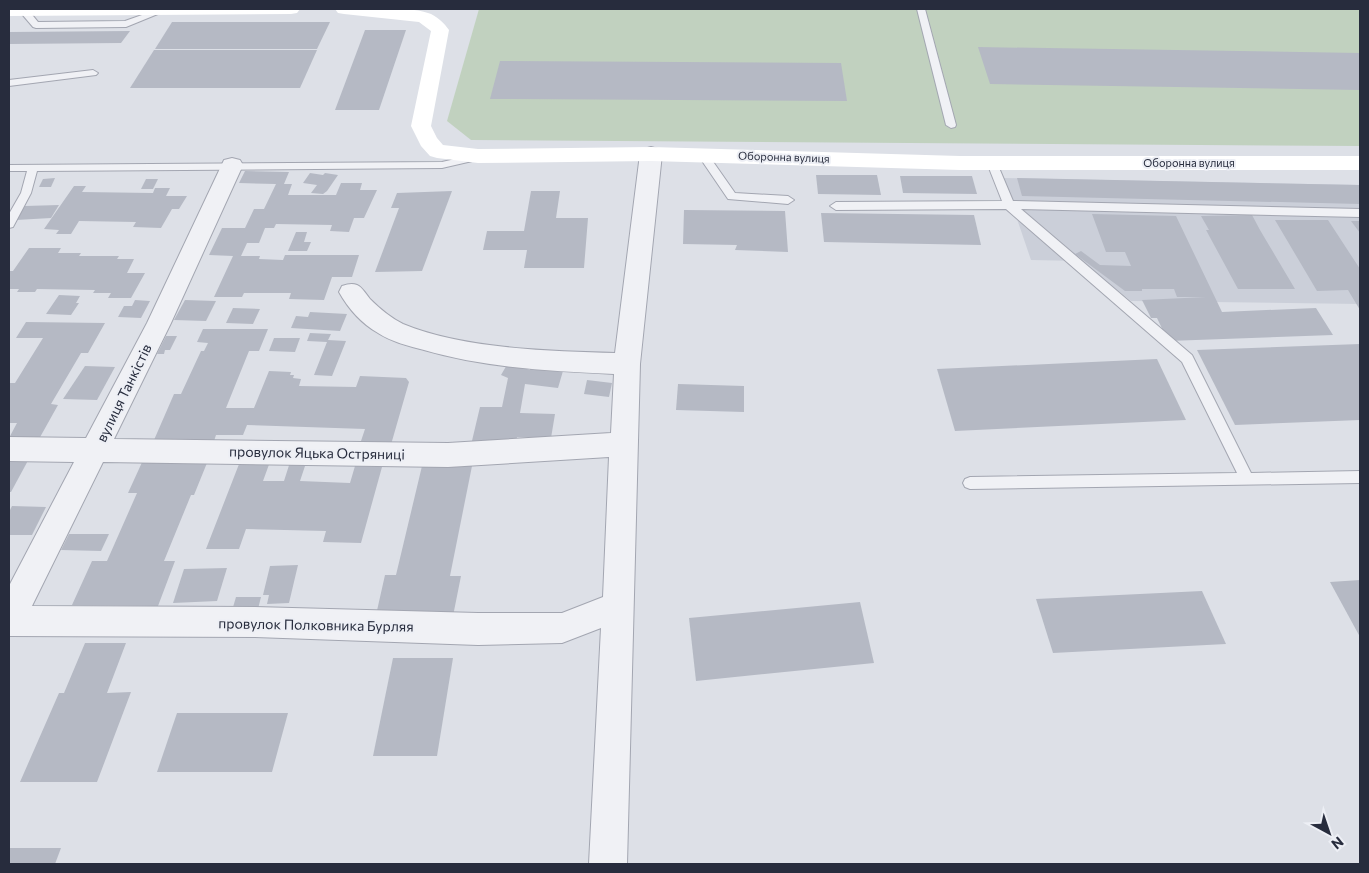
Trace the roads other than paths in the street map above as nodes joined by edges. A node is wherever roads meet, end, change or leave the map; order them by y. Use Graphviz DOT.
graph roads {
  1 [pos="166,9"];
  2 [pos="291,9"];
  3 [pos="344,9"];
  4 [pos="921,9"];
  5 [pos="20,10"];
  6 [pos="94,73"];
  7 [pos="9,83"];
  8 [pos="951,125"];
  9 [pos="651,154"];
  10 [pos="703,154"];
  11 [pos="478,156"];
  12 [pos="992,163"];
  13 [pos="1360,163"];
  14 [pos="232,165"];
  15 [pos="9,168"];
  16 [pos="32,168"];
  17 [pos="788,200"];
  18 [pos="1009,205"];
  19 [pos="836,206"];
  20 [pos="1360,213"];
  21 [pos="9,224"];
  22 [pos="351,292"];
  23 [pos="627,364"];
  24 [pos="625,444"];
  25 [pos="9,449"];
  26 [pos="96,450"];
  27 [pos="1360,477"];
  28 [pos="1247,479"];
  29 [pos="970,483"];
  30 [pos="618,606"];
  31 [pos="9,620"];
  32 [pos="608,864"];
  1 -- 2 [label="street"];
  1 -- 5 [label="street"];
  3 -- 11 [label="street, Оборонна вулиця"];
  4 -- 8 [label="lane"];
  6 -- 7 [label="lane"];
  9 -- 10 [label="street, Оборонна вулиця"];
  9 -- 11 [label="street, Оборонна вулиця"];
  9 -- 23 [label="street"];
  10 -- 12 [label="street, Оборонна вулиця"];
  10 -- 17 [label="lane"];
  11 -- 14 [label="lane"];
  12 -- 13 [label="street, Оборонна вулиця"];
  12 -- 18 [label="lane"];
  14 -- 16 [label="lane"];
  14 -- 26 [label="street, вулиця Танкістів"];
  15 -- 16 [label="lane"];
  16 -- 21 [label="lane"];
  18 -- 19 [label="lane"];
  18 -- 20 [label="lane"];
  18 -- 28 [label="lane"];
  22 -- 23 [label="street"];
  23 -- 24 [label="street"];
  24 -- 26 [label="street, провулок Яцька Остряниці"];
  24 -- 30 [label="street"];
  25 -- 26 [label="street, провулок Яцька Остряниці"];
  26 -- 31 [label="street, вулиця Танкістів"];
  27 -- 28 [label="lane"];
  28 -- 29 [label="lane"];
  30 -- 31 [label="street, провулок Полковника Бурляя"];
  30 -- 32 [label="street"];
}
